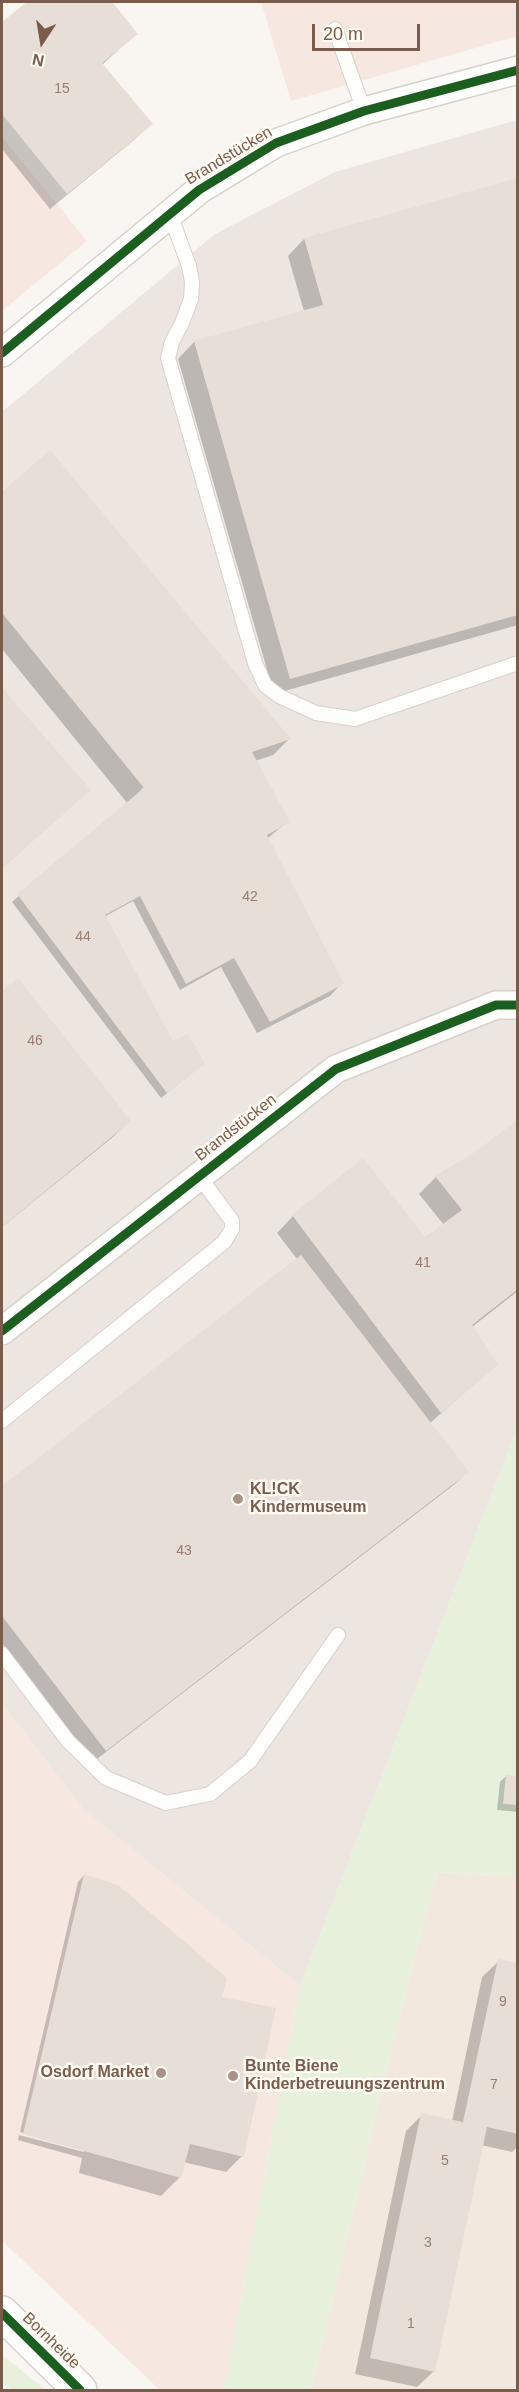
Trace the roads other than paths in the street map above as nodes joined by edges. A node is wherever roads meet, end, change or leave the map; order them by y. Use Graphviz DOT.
graph roads {
  1 [pos="335,29"];
  2 [pos="518,70"];
  3 [pos="364,111"];
  4 [pos="170,214"];
  5 [pos="2,353"];
  6 [pos="518,663"];
  7 [pos="518,1005"];
  8 [pos="199,1176"];
  9 [pos="2,1331"];
  10 [pos="2,1421"];
  11 [pos="338,1635"];
  12 [pos="2,1654"];
  13 [pos="2,2313"];
  14 [pos="80,2391"];
  1 -- 3 [label="lane"];
  2 -- 3 [label="street, Brandstücken"];
  3 -- 4 [label="street, Brandstücken"];
  4 -- 5 [label="street, Brandstücken"];
  4 -- 6 [label="lane"];
  7 -- 8 [label="street, Brandstücken"];
  8 -- 9 [label="street, Brandstücken"];
  8 -- 10 [label="lane"];
  11 -- 12 [label="lane"];
  13 -- 14 [label="street, Bornheide"];
}
